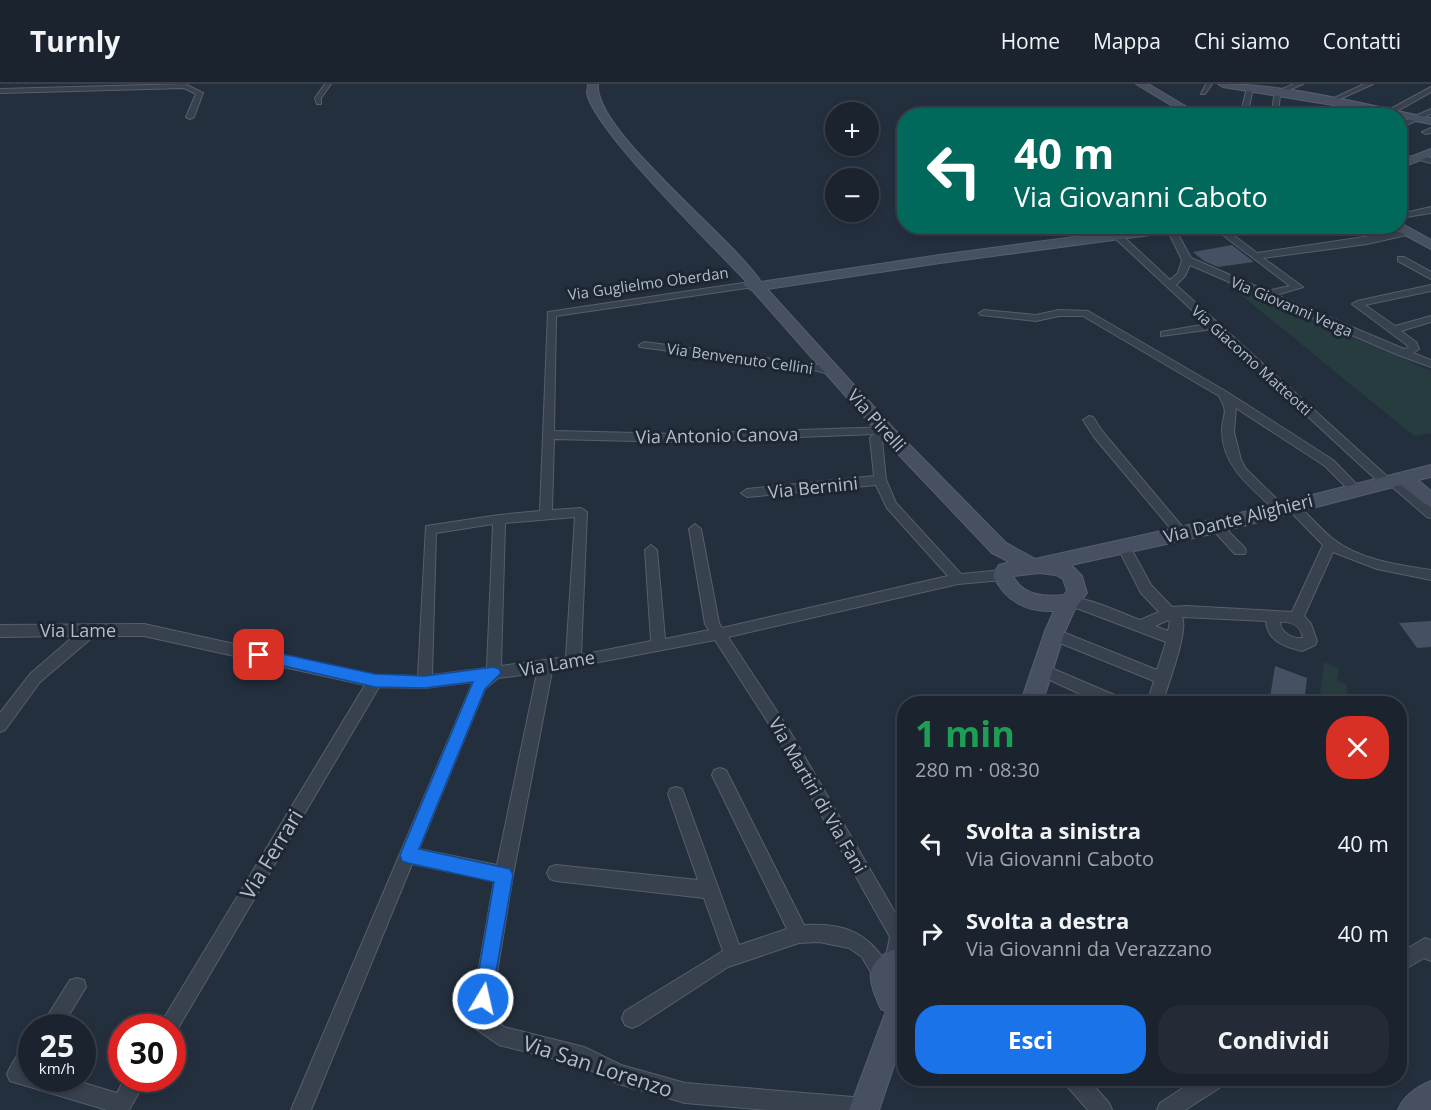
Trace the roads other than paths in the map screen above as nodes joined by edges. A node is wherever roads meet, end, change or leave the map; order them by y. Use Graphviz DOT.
graph roads {
  1 [pos="328,84"];
  2 [pos="593,84"];
  3 [pos="1141,84"];
  4 [pos="1209,84"];
  5 [pos="1223,84"];
  6 [pos="1300,84"];
  7 [pos="1370,84"];
  8 [pos="1250,88"];
  9 [pos="1431,89"];
  10 [pos="0,91"];
  11 [pos="1203,93"];
  12 [pos="1277,93"];
  13 [pos="1420,96"];
  14 [pos="1317,98"];
  15 [pos="1431,99"];
  16 [pos="1331,100"];
  17 [pos="319,103"];
  18 [pos="1183,108"];
  19 [pos="1245,108"];
  20 [pos="1275,108"];
  21 [pos="1317,108"];
  22 [pos="1370,108"];
  23 [pos="1397,108"];
  24 [pos="1431,111"];
  25 [pos="1407,116"];
  26 [pos="190,117"];
  27 [pos="1416,118"];
  28 [pos="1431,121"];
  29 [pos="1407,122"];
  30 [pos="1431,152"];
  31 [pos="1407,156"];
  32 [pos="1415,158"];
  33 [pos="1431,161"];
  34 [pos="1407,162"];
  35 [pos="1431,210"];
  36 [pos="1407,215"];
  37 [pos="1407,231"];
  38 [pos="1114,234"];
  39 [pos="1137,234"];
  40 [pos="1174,234"];
  41 [pos="1226,234"];
  42 [pos="1388,234"];
  43 [pos="1117,237"];
  44 [pos="1428,242"];
  45 [pos="1256,256"];
  46 [pos="1401,259"];
  47 [pos="1187,260"];
  48 [pos="1431,276"];
  49 [pos="756,285"];
  50 [pos="1170,285"];
  51 [pos="1431,288"];
  52 [pos="1266,294"];
  53 [pos="984,313"];
  54 [pos="1431,319"];
  55 [pos="1214,326"];
  56 [pos="1394,330"];
  57 [pos="1165,334"];
  58 [pos="644,345"];
  59 [pos="1402,353"];
  60 [pos="1431,364"];
  61 [pos="835,373"];
  62 [pos="1223,394"];
  63 [pos="1089,420"];
  64 [pos="887,431"];
  65 [pos="548,435"];
  66 [pos="1431,471"];
  67 [pos="880,480"];
  68 [pos="1395,480"];
  69 [pos="1356,490"];
  70 [pos="747,493"];
  71 [pos="1431,500"];
  72 [pos="1285,507"];
  73 [pos="1431,514"];
  74 [pos="546,515"];
  75 [pos="499,519"];
  76 [pos="1216,525"];
  77 [pos="695,529"];
  78 [pos="1181,533"];
  79 [pos="1330,543"];
  80 [pos="1119,547"];
  81 [pos="999,548"];
  82 [pos="651,550"];
  83 [pos="1239,551"];
  84 [pos="1038,564"];
  85 [pos="1005,572"];
  86 [pos="1431,575"];
  87 [pos="958,579"];
  88 [pos="1075,579"];
  89 [pos="1035,602"];
  90 [pos="1068,602"];
  91 [pos="1170,613"];
  92 [pos="1273,618"];
  93 [pos="1296,618"];
  94 [pos="1141,626"];
  95 [pos="91,630"];
  96 [pos="1056,630"];
  97 [pos="0,631"];
  98 [pos="719,634"];
  99 [pos="1174,639"];
  100 [pos="658,645"];
  101 [pos="573,662"];
  102 [pos="546,666"];
  103 [pos="1044,671"];
  104 [pos="494,673"];
  105 [pos="1162,678"];
  106 [pos="375,681"];
  107 [pos="425,682"];
  108 [pos="1035,696"];
  109 [pos="1100,696"];
  110 [pos="1156,696"];
  111 [pos="0,725"];
  112 [pos="720,775"];
  113 [pos="676,794"];
  114 [pos="408,855"];
  115 [pos="556,873"];
  116 [pos="504,875"];
  117 [pos="711,890"];
  118 [pos="897,932"];
  119 [pos="800,934"];
  120 [pos="1431,952"];
  121 [pos="734,956"];
  122 [pos="1407,959"];
  123 [pos="897,982"];
  124 [pos="77,987"];
  125 [pos="897,987"];
  126 [pos="59,1014"];
  127 [pos="175,1014"];
  128 [pos="632,1018"];
  129 [pos="1080,1086"];
  130 [pos="1204,1086"];
  131 [pos="73,1092"];
  132 [pos="129,1092"];
  133 [pos="1431,1096"];
  134 [pos="120,1107"];
  135 [pos="864,1109"];
  136 [pos="301,1110"];
  137 [pos="1102,1110"];
  138 [pos="1167,1110"];
  139 [pos="1413,1110"];
  1 -- 17 [label="street"];
  2 -- 49 [label="street, Via Pirelli"];
  3 -- 18 [label="street"];
  4 -- 11 [label="street"];
  5 -- 8 [label="street"];
  6 -- 12 [label="street"];
  7 -- 16 [label="street"];
  8 -- 12 [label="street"];
  8 -- 19 [label="street"];
  9 -- 13 [label="street"];
  10 -- 26 [label="street"];
  12 -- 14 [label="street"];
  12 -- 20 [label="street"];
  13 -- 15 [label="street"];
  13 -- 23 [label="street"];
  14 -- 16 [label="street"];
  14 -- 21 [label="street"];
  16 -- 22 [label="street"];
  24 -- 27 [label="street"];
  25 -- 27 [label="street"];
  27 -- 28 [label="street"];
  27 -- 29 [label="street"];
  30 -- 32 [label="street"];
  31 -- 32 [label="street"];
  32 -- 33 [label="street"];
  32 -- 34 [label="street"];
  35 -- 36 [label="street"];
  37 -- 44 [label="street"];
  38 -- 43 [label="street, Via Giacomo Matteotti"];
  39 -- 43 [label="street, Via Guglielmo Oberdan"];
  40 -- 47 [label="street"];
  41 -- 45 [label="street"];
  42 -- 45 [label="street"];
  43 -- 49 [label="street, Via Guglielmo Oberdan"];
  43 -- 50 [label="street, Via Giacomo Matteotti"];
  45 -- 52 [label="street"];
  46 -- 48 [label="street"];
  47 -- 50 [label="street"];
  47 -- 52 [label="street, Via Giovanni Verga"];
  49 -- 61 [label="street, Via Pirelli"];
  49 -- 65 [label="street, Via Guglielmo Oberdan"];
  50 -- 55 [label="street, Via Giacomo Matteotti"];
  51 -- 56 [label="street"];
  52 -- 59 [label="street, Via Giovanni Verga"];
  53 -- 62 [label="street"];
  54 -- 56 [label="street"];
  55 -- 57 [label="street"];
  55 -- 68 [label="street, Via Giacomo Matteotti"];
  56 -- 59 [label="street"];
  58 -- 61 [label="street, Via Benvenuto Cellini"];
  59 -- 60 [label="street, Via Giovanni Verga"];
  61 -- 64 [label="street, Via Pirelli"];
  62 -- 69 [label="street"];
  62 -- 72 [label="street"];
  63 -- 78 [label="street"];
  64 -- 65 [label="street, Via Antonio Canova"];
  64 -- 67 [label="street"];
  64 -- 81 [label="street, Via Pirelli"];
  65 -- 74 [label="street"];
  66 -- 68 [label="street, Via Dante Alighieri"];
  67 -- 70 [label="street, Via Bernini"];
  67 -- 87 [label="street"];
  68 -- 69 [label="street, Via Dante Alighieri"];
  68 -- 71 [label="street"];
  68 -- 73 [label="street, Via Giacomo Matteotti"];
  69 -- 72 [label="street, Via Dante Alighieri"];
  72 -- 76 [label="street, Via Dante Alighieri"];
  72 -- 79 [label="street"];
  74 -- 75 [label="street"];
  74 -- 101 [label="street"];
  75 -- 104 [label="street"];
  75 -- 107 [label="street"];
  76 -- 78 [label="street, Via Dante Alighieri"];
  76 -- 83 [label="street"];
  77 -- 98 [label="street, Via Martiri di Via Fani"];
  78 -- 80 [label="street, Via Dante Alighieri"];
  79 -- 86 [label="street"];
  79 -- 93 [label="street"];
  80 -- 84 [label="street, Via Dante Alighieri"];
  80 -- 88 [label="street"];
  80 -- 91 [label="street"];
  81 -- 84 [label="street, Via Pirelli"];
  81 -- 85 [label="street, Via Pirelli"];
  82 -- 100 [label="street"];
  84 -- 85 [label="street, Via Dante Alighieri"];
  84 -- 88 [label="street, Via Pirelli"];
  85 -- 87 [label="street, Via Lame"];
  85 -- 89 [label="street"];
  87 -- 98 [label="street, Via Lame"];
  88 -- 90 [label="street"];
  89 -- 90 [label="street"];
  89 -- 96 [label="street"];
  90 -- 94 [label="street"];
  90 -- 96 [label="street"];
  91 -- 92 [label="street"];
  91 -- 94 [label="street"];
  91 -- 99 [label="street"];
  92 -- 93 [label="street"];
  92 -- 93 [label="street"];
  94 -- 99 [label="street"];
  95 -- 97 [label="street, Via Lame"];
  95 -- 106 [label="street, Via Lame"];
  95 -- 111 [label="street"];
  96 -- 103 [label="street"];
  96 -- 105 [label="street"];
  98 -- 100 [label="street, Via Lame"];
  98 -- 118 [label="street, Via Martiri di Via Fani"];
  99 -- 105 [label="street"];
  100 -- 101 [label="street, Via Lame"];
  101 -- 102 [label="street, Via Lame"];
  102 -- 104 [label="street, Via Lame"];
  102 -- 116 [label="street"];
  103 -- 108 [label="street"];
  103 -- 109 [label="street"];
  104 -- 107 [label="street, Via Lame"];
  104 -- 114 [label="street"];
  105 -- 110 [label="street"];
  106 -- 107 [label="street, Via Lame"];
  106 -- 127 [label="street, Via Ferrari"];
  112 -- 119 [label="street"];
  113 -- 117 [label="street"];
  114 -- 116 [label="street"];
  114 -- 136 [label="street"];
  115 -- 117 [label="street"];
  116 -- 135 [label="street, Via San Lorenzo"];
  117 -- 121 [label="street"];
  119 -- 121 [label="street"];
  119 -- 123 [label="street"];
  120 -- 122 [label="street"];
  121 -- 128 [label="street"];
  124 -- 126 [label="street"];
  125 -- 135 [label="street"];
  129 -- 137 [label="street"];
  130 -- 138 [label="street"];
  131 -- 134 [label="street"];
  132 -- 134 [label="street"];
  133 -- 139 [label="street"];
}
